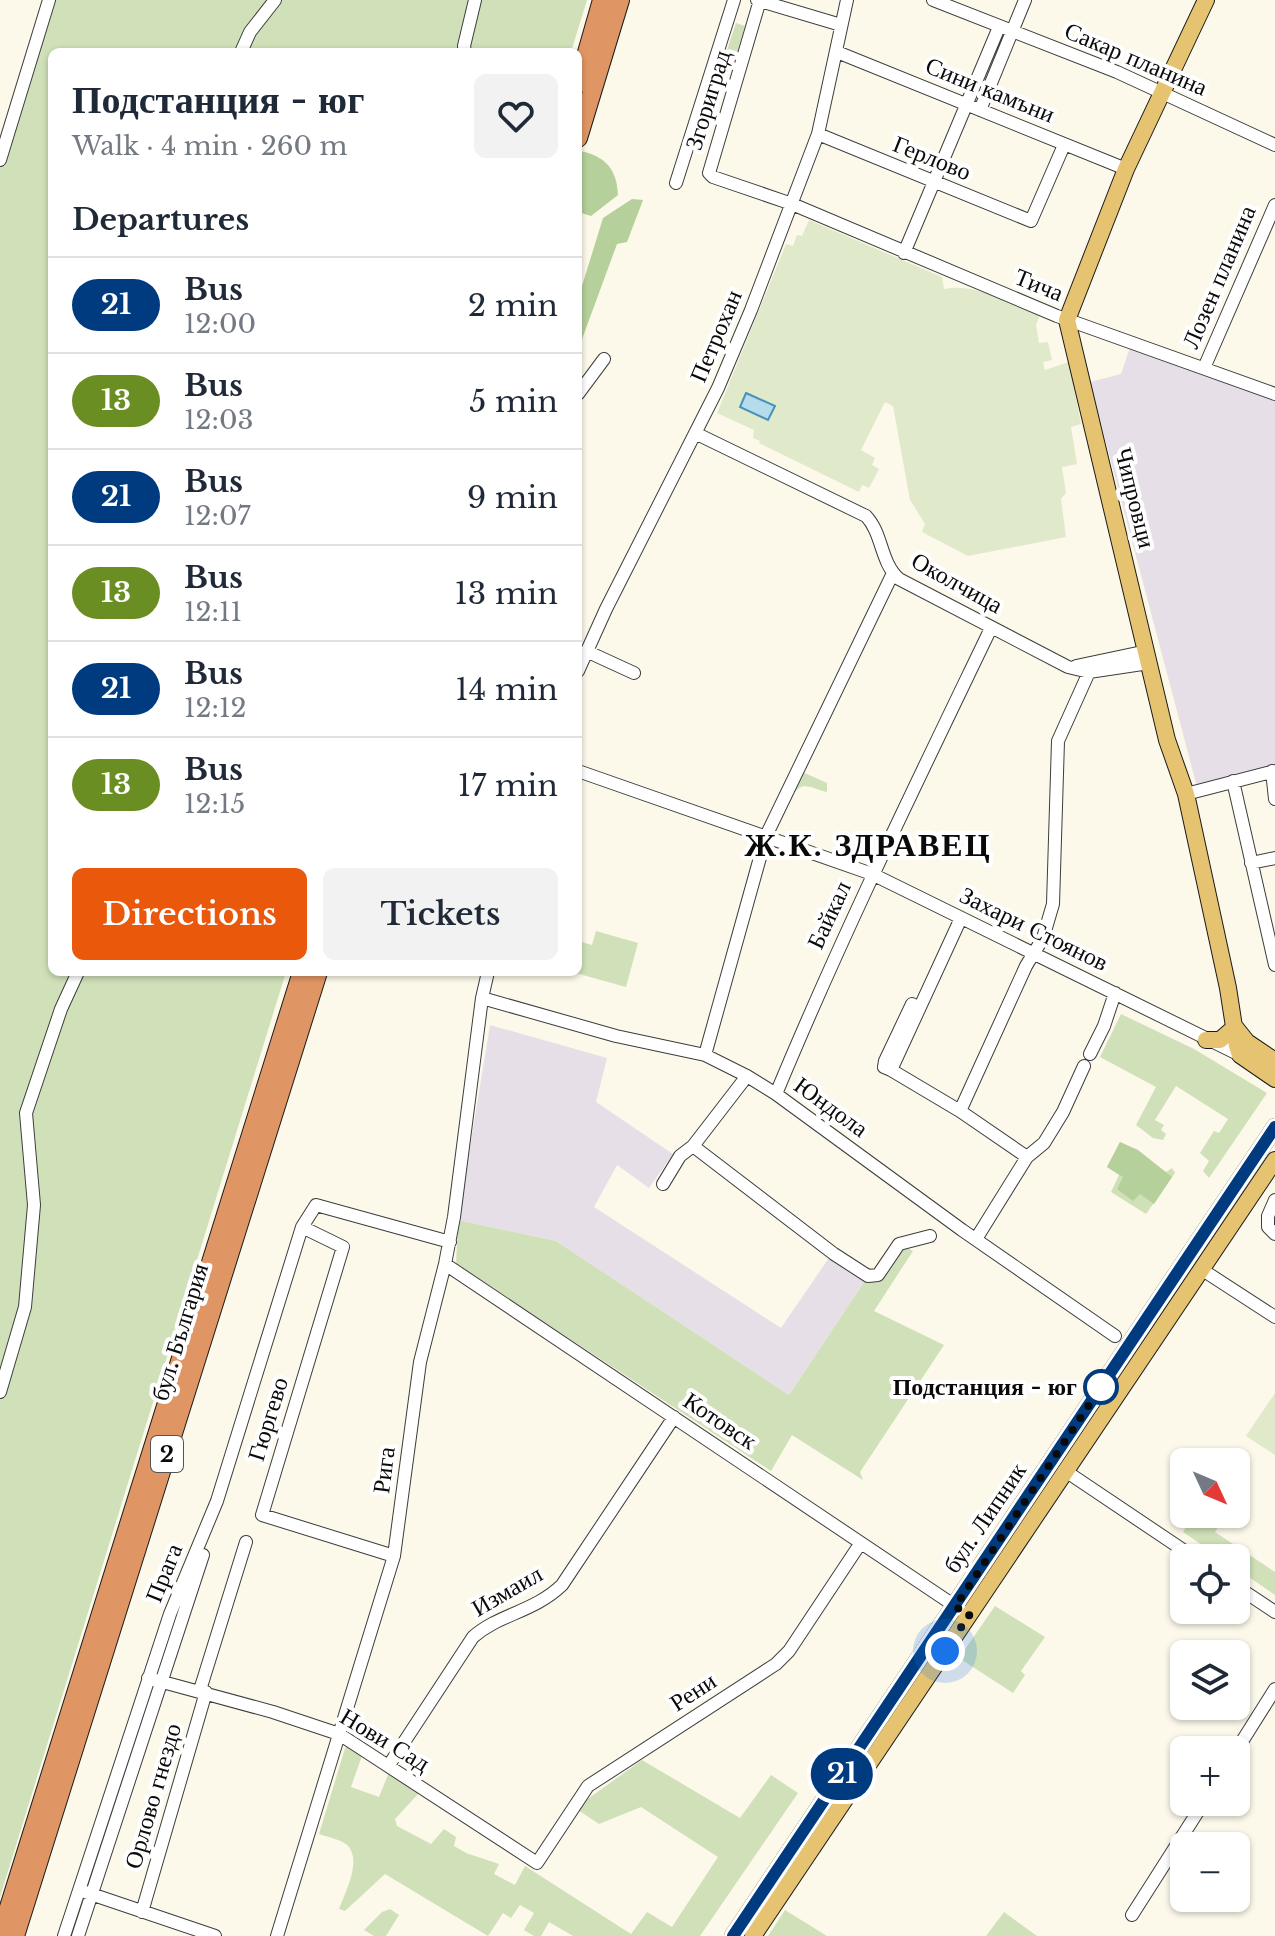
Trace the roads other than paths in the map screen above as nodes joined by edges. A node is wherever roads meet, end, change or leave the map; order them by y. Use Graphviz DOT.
graph roads {
  1 [pos="49,0"];
  2 [pos="275,0"];
  3 [pos="475,0"];
  4 [pos="602,0"];
  5 [pos="620,0"];
  6 [pos="734,0"];
  7 [pos="759,0"];
  8 [pos="847,0"];
  9 [pos="933,0"];
  10 [pos="1025,0"];
  11 [pos="1206,0"];
  12 [pos="841,25"];
  13 [pos="1005,29"];
  14 [pos="243,48"];
  15 [pos="464,48"];
  16 [pos="837,52"];
  17 [pos="582,70"];
  18 [pos="1162,91"];
  19 [pos="966,104"];
  20 [pos="980,110"];
  21 [pos="582,125"];
  22 [pos="818,134"];
  23 [pos="1064,145"];
  24 [pos="1275,145"];
  25 [pos="0,160"];
  26 [pos="1126,169"];
  27 [pos="676,183"];
  28 [pos="933,183"];
  29 [pos="792,204"];
  30 [pos="1275,205"];
  31 [pos="904,253"];
  32 [pos="1067,320"];
  33 [pos="604,359"];
  34 [pos="1204,368"];
  35 [pos="582,389"];
  36 [pos="1275,393"];
  37 [pos="695,433"];
  38 [pos="893,573"];
  39 [pos="991,628"];
  40 [pos="586,651"];
  41 [pos="1148,657"];
  42 [pos="582,661"];
  43 [pos="1068,667"];
  44 [pos="1089,672"];
  45 [pos="634,673"];
  46 [pos="1273,771"];
  47 [pos="582,772"];
  48 [pos="1233,781"];
  49 [pos="1186,794"];
  50 [pos="1275,799"];
  51 [pos="766,836"];
  52 [pos="1275,858"];
  53 [pos="1251,863"];
  54 [pos="872,874"];
  55 [pos="961,918"];
  56 [pos="1034,953"];
  57 [pos="1275,965"];
  58 [pos="76,976"];
  59 [pos="301,976"];
  60 [pos="317,976"];
  61 [pos="487,976"];
  62 [pos="1115,993"];
  63 [pos="482,998"];
  64 [pos="1235,1027"];
  65 [pos="1206,1040"];
  66 [pos="705,1055"];
  67 [pos="1240,1055"];
  68 [pos="1275,1061"];
  69 [pos="747,1076"];
  70 [pos="1275,1079"];
  71 [pos="776,1094"];
  72 [pos="960,1111"];
  73 [pos="1275,1127"];
  74 [pos="693,1146"];
  75 [pos="1027,1157"];
  76 [pos="1275,1160"];
  77 [pos="663,1184"];
  78 [pos="1275,1200"];
  79 [pos="302,1227"];
  80 [pos="1275,1234"];
  81 [pos="930,1236"];
  82 [pos="976,1239"];
  83 [pos="450,1242"];
  84 [pos="445,1264"];
  85 [pos="1201,1269"];
  86 [pos="1275,1317"];
  87 [pos="1135,1335"];
  88 [pos="1115,1336"];
  89 [pos="1123,1354"];
  90 [pos="0,1392"];
  91 [pos="674,1417"];
  92 [pos="1067,1472"];
  93 [pos="246,1542"];
  94 [pos="860,1544"];
  95 [pos="1174,1544"];
  96 [pos="394,1556"];
  97 [pos="1250,1595"];
  98 [pos="962,1610"];
  99 [pos="1275,1612"];
  100 [pos="155,1679"];
  101 [pos="1275,1689"];
  102 [pos="203,1691"];
  103 [pos="339,1734"];
  104 [pos="1245,1736"];
  105 [pos="389,1765"];
  106 [pos="1195,1816"];
  107 [pos="537,1863"];
  108 [pos="85,1892"];
  109 [pos="142,1912"];
  110 [pos="1132,1915"];
  111 [pos="0,1936"];
  112 [pos="15,1936"];
  113 [pos="64,1936"];
  114 [pos="78,1936"];
  115 [pos="215,1936"];
  116 [pos="277,1936"];
  117 [pos="733,1936"];
  118 [pos="753,1936"];
  1 -- 25 [label="street"];
  2 -- 14 [label="street"];
  3 -- 15 [label="street"];
  4 -- 17 [label="highway"];
  5 -- 21 [label="highway"];
  6 -- 27 [label="street"];
  7 -- 12 [label="street"];
  7 -- 29 [label="street, Згориград"];
  8 -- 12 [label="street, Петрохан"];
  9 -- 13 [label="street, Сакар планина"];
  10 -- 13 [label="street"];
  11 -- 18 [label="main road"];
  12 -- 16 [label="street, Петрохан"];
  13 -- 18 [label="street, Сакар планина"];
  13 -- 19 [label="street"];
  13 -- 20 [label="street"];
  16 -- 19 [label="street, Сини камъни"];
  16 -- 22 [label="street, Петрохан"];
  18 -- 24 [label="street, Сакар планина"];
  18 -- 26 [label="main road"];
  19 -- 20 [label="street, Сини камъни"];
  19 -- 28 [label="street"];
  20 -- 23 [label="street, Сини камъни"];
  22 -- 28 [label="street, Герлово"];
  22 -- 29 [label="street, Петрохан"];
  23 -- 26 [label="street, Сини камъни"];
  23 -- 28 [label="street, Герлово"];
  26 -- 32 [label="main road"];
  28 -- 31 [label="street"];
  29 -- 31 [label="street, Тича"];
  29 -- 37 [label="street, Петрохан"];
  30 -- 34 [label="street, Лозен планина"];
  31 -- 32 [label="street, Тича"];
  32 -- 34 [label="street, Тича"];
  32 -- 41 [label="main road, Чипровци"];
  33 -- 35 [label="street"];
  34 -- 36 [label="street, Тича"];
  37 -- 38 [label="street, Околчица"];
  37 -- 40 [label="street, Петрохан"];
  38 -- 39 [label="street, Околчица"];
  38 -- 51 [label="street"];
  39 -- 43 [label="street, Околчица"];
  39 -- 54 [label="street, Байкал"];
  40 -- 42 [label="street, Петрохан"];
  40 -- 45 [label="street"];
  41 -- 43 [label="street"];
  41 -- 44 [label="street"];
  41 -- 49 [label="main road, Чипровци"];
  43 -- 44 [label="street, Околчица"];
  44 -- 56 [label="street"];
  46 -- 48 [label="street"];
  46 -- 50 [label="street"];
  47 -- 51 [label="street, Захари Стоянов"];
  48 -- 49 [label="street"];
  48 -- 53 [label="street"];
  49 -- 64 [label="main road, Чипровци"];
  51 -- 54 [label="street, Захари Стоянов"];
  51 -- 66 [label="street"];
  52 -- 53 [label="street"];
  53 -- 57 [label="street"];
  54 -- 55 [label="street, Захари Стоянов"];
  54 -- 71 [label="street, Байкал"];
  55 -- 56 [label="street, Захари Стоянов"];
  55 -- 72 [label="street"];
  56 -- 62 [label="street, Захари Стоянов"];
  56 -- 72 [label="street"];
  58 -- 90 [label="street"];
  59 -- 111 [label="highway, бул. България / 2"];
  60 -- 112 [label="highway, бул. България / 2"];
  61 -- 63 [label="street"];
  62 -- 65 [label="street, Захари Стоянов"];
  62 -- 75 [label="street"];
  63 -- 66 [label="street, Юндола"];
  63 -- 83 [label="street, Рига"];
  64 -- 65 [label="main road"];
  64 -- 67 [label="main road, Чипровци"];
  64 -- 68 [label="main road"];
  65 -- 67 [label="street, Захари Стоянов"];
  66 -- 69 [label="street, Юндола"];
  67 -- 70 [label="main road"];
  69 -- 71 [label="street, Юндола"];
  69 -- 74 [label="street"];
  71 -- 82 [label="street, Юндола"];
  72 -- 75 [label="street"];
  73 -- 87 [label="main road, бул. Липник"];
  74 -- 77 [label="street"];
  74 -- 81 [label="street"];
  75 -- 82 [label="street"];
  76 -- 85 [label="main road, бул. Липник"];
  78 -- 80 [label="street"];
  79 -- 83 [label="street"];
  79 -- 96 [label="street, Гюргево"];
  79 -- 100 [label="street, Прага"];
  82 -- 88 [label="street, Юндола"];
  83 -- 84 [label="street, Рига"];
  84 -- 91 [label="street, Котовск"];
  84 -- 96 [label="street, Рига"];
  85 -- 86 [label="street"];
  85 -- 92 [label="main road, бул. Липник"];
  87 -- 88 [label="street"];
  87 -- 89 [label="main road, бул. Липник"];
  88 -- 89 [label="street"];
  89 -- 98 [label="main road, бул. Липник"];
  91 -- 94 [label="street, Котовск"];
  91 -- 105 [label="street, Измаил"];
  92 -- 95 [label="street"];
  92 -- 98 [label="main road, бул. Липник"];
  93 -- 102 [label="street, Орлово гнездо"];
  94 -- 98 [label="street, Котовск"];
  94 -- 107 [label="street, Рени"];
  96 -- 103 [label="street, Рига"];
  97 -- 99 [label="street"];
  98 -- 117 [label="main road, бул. Липник"];
  98 -- 118 [label="main road, бул. Липник"];
  100 -- 102 [label="street, Нови Сад"];
  100 -- 108 [label="street, Прага"];
  101 -- 104 [label="street"];
  102 -- 103 [label="street, Нови Сад"];
  102 -- 109 [label="street, Орлово гнездо"];
  103 -- 105 [label="street, Нови Сад"];
  103 -- 116 [label="street, Рига"];
  105 -- 107 [label="street, Нови Сад"];
  106 -- 110 [label="street"];
  108 -- 109 [label="street"];
  108 -- 113 [label="street, Прага"];
  108 -- 114 [label="street"];
  109 -- 115 [label="street"];
}
